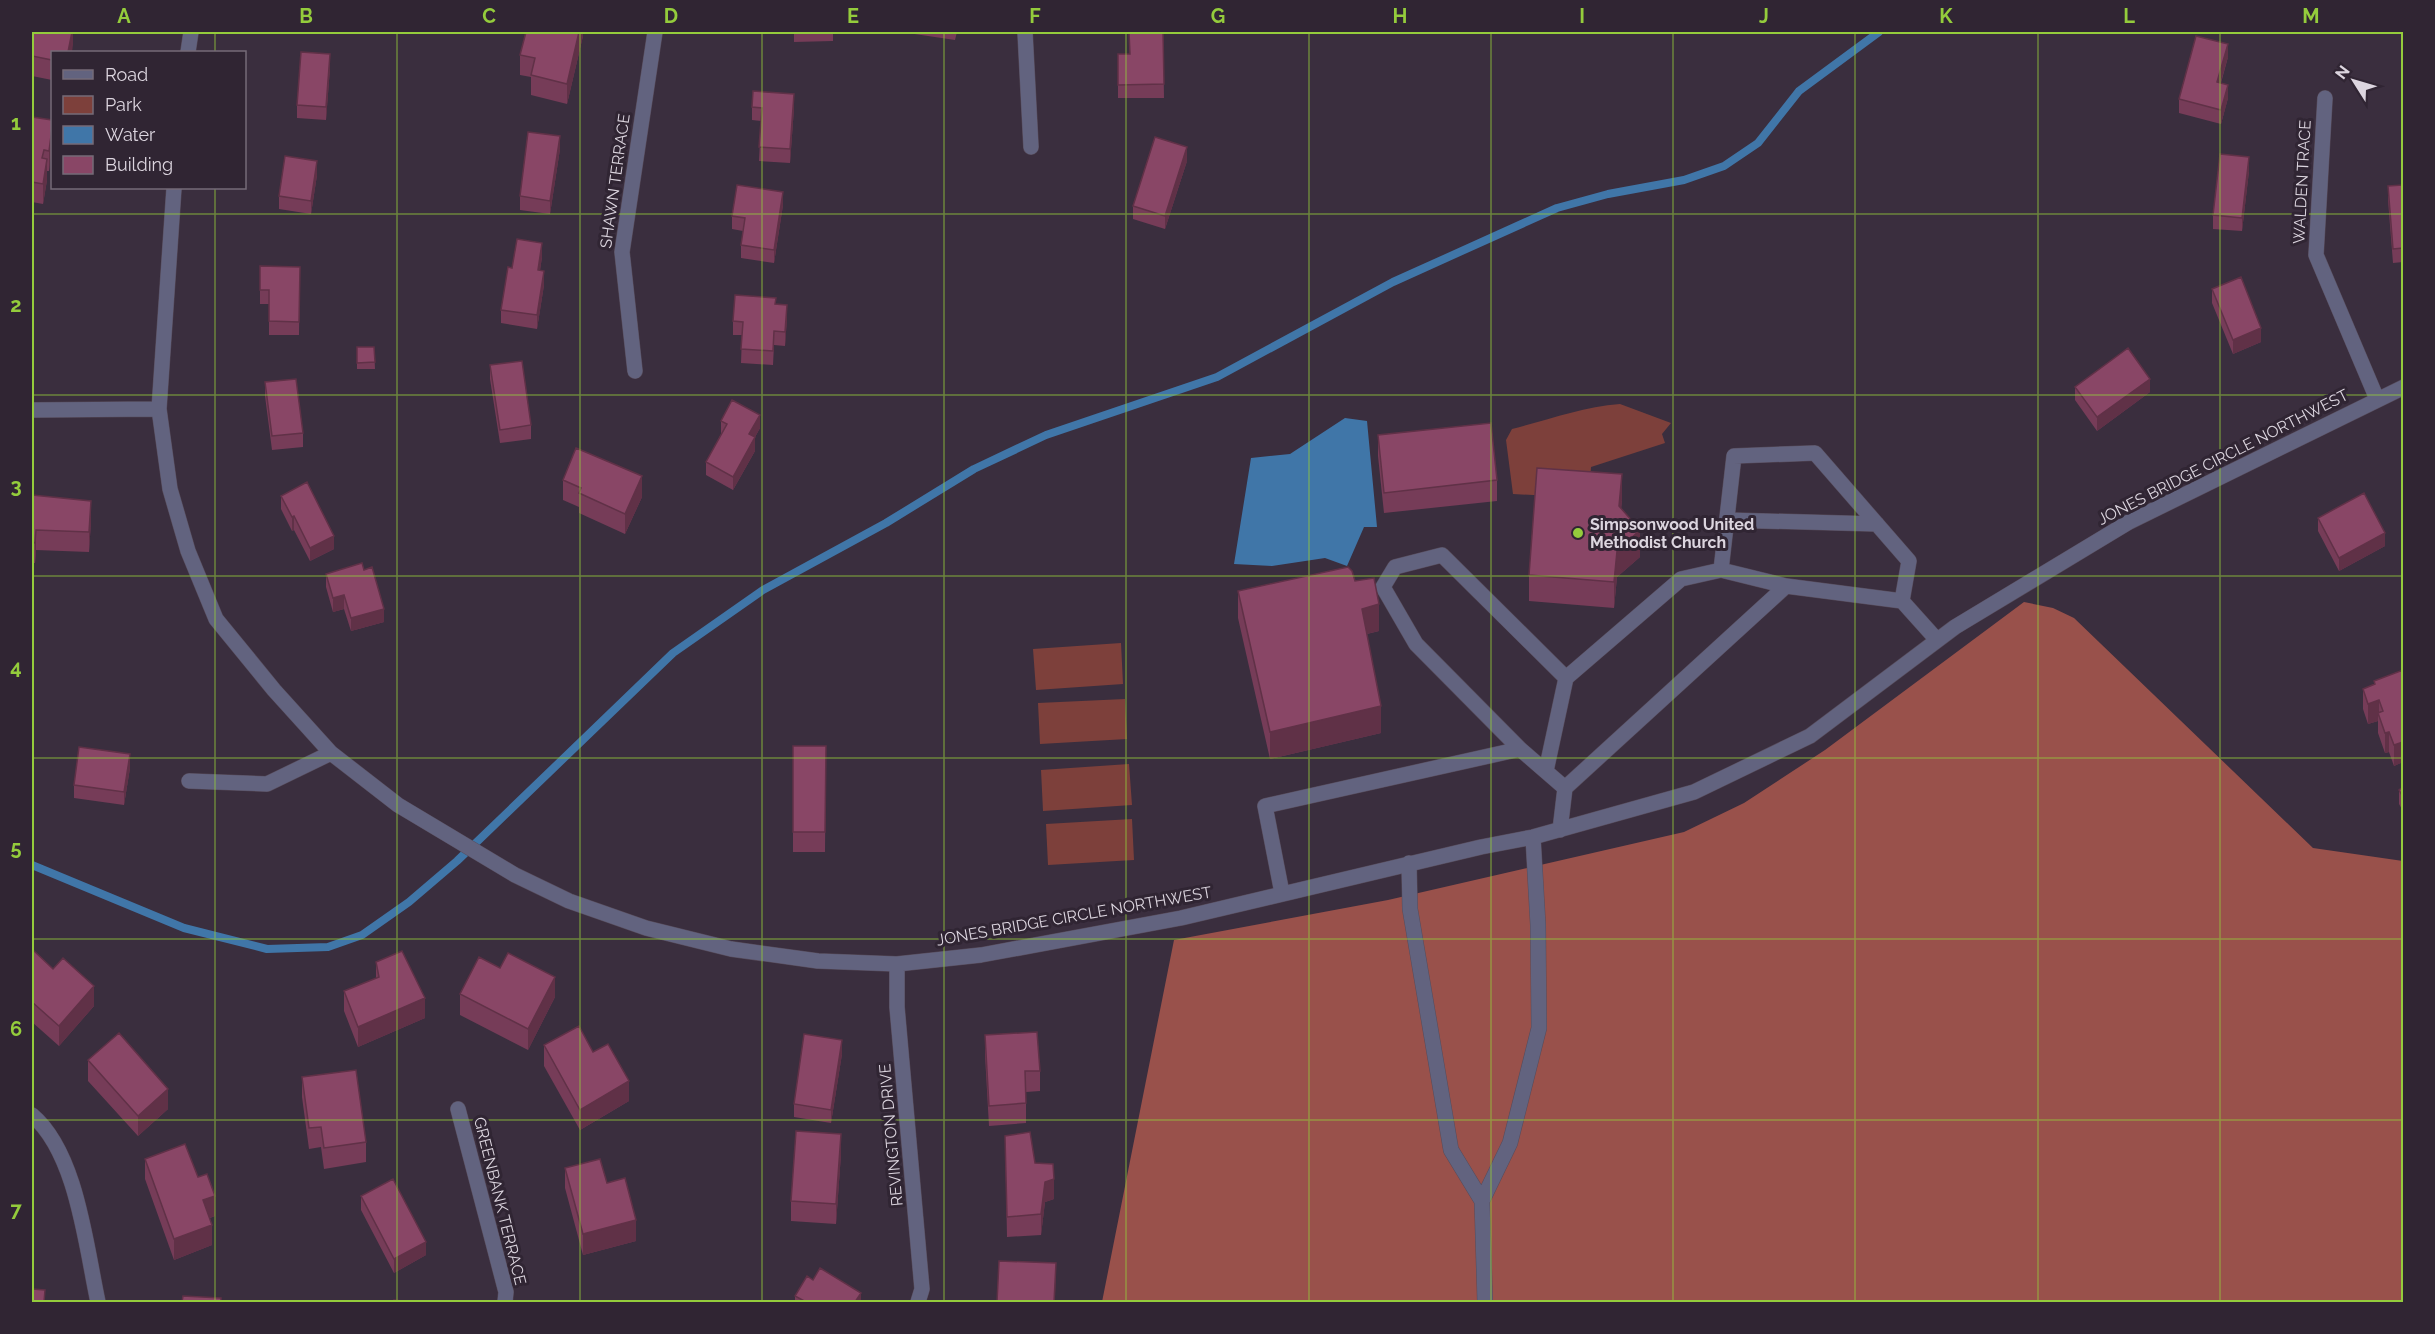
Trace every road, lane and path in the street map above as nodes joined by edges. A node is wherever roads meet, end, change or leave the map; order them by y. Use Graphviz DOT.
graph roads {
  1 [pos="191,32"];
  2 [pos="655,32"];
  3 [pos="1025,32"];
  4 [pos="188,51"];
  5 [pos="2325,98"];
  6 [pos="1031,147"];
  7 [pos="174,189"];
  8 [pos="634,371"];
  9 [pos="2403,387"];
  10 [pos="2377,399"];
  11 [pos="159,409"];
  12 [pos="32,410"];
  13 [pos="1727,520"];
  14 [pos="1877,524"];
  15 [pos="1721,570"];
  16 [pos="1786,586"];
  17 [pos="1902,601"];
  18 [pos="1937,640"];
  19 [pos="1566,678"];
  20 [pos="1520,749"];
  21 [pos="330,753"];
  22 [pos="1546,771"];
  23 [pos="189,781"];
  24 [pos="1565,788"];
  25 [pos="1560,830"];
  26 [pos="1533,837"];
  27 [pos="1409,863"];
  28 [pos="1282,893"];
  29 [pos="897,964"];
  30 [pos="458,1109"];
  31 [pos="32,1115"];
  32 [pos="1482,1201"];
  33 [pos="98,1302"];
  34 [pos="505,1302"];
  35 [pos="918,1302"];
  36 [pos="1485,1302"];
  1 -- 4 [label="street"];
  2 -- 8 [label="street, SHAWN TERRACE"];
  3 -- 6 [label="street"];
  5 -- 10 [label="street, WALDEN TRACE"];
  7 -- 11 [label="street, JONES BRIDGE CIRCLE NORTHWEST"];
  9 -- 10 [label="street, JONES BRIDGE CIRCLE NORTHWEST"];
  10 -- 18 [label="street, JONES BRIDGE CIRCLE NORTHWEST"];
  11 -- 12 [label="street"];
  11 -- 21 [label="street, JONES BRIDGE CIRCLE NORTHWEST"];
  13 -- 14 [label="street"];
  13 -- 14 [label="street"];
  13 -- 15 [label="street"];
  14 -- 17 [label="street"];
  15 -- 16 [label="street"];
  15 -- 19 [label="street"];
  16 -- 17 [label="street"];
  16 -- 24 [label="street"];
  17 -- 18 [label="street"];
  18 -- 25 [label="street, JONES BRIDGE CIRCLE NORTHWEST"];
  19 -- 20 [label="street"];
  19 -- 22 [label="street"];
  20 -- 22 [label="street"];
  20 -- 28 [label="street"];
  21 -- 23 [label="street"];
  21 -- 29 [label="street, JONES BRIDGE CIRCLE NORTHWEST"];
  22 -- 24 [label="street"];
  24 -- 25 [label="street"];
  25 -- 26 [label="street, JONES BRIDGE CIRCLE NORTHWEST"];
  26 -- 27 [label="street, JONES BRIDGE CIRCLE NORTHWEST"];
  26 -- 32 [label="street"];
  27 -- 28 [label="street, JONES BRIDGE CIRCLE NORTHWEST"];
  27 -- 32 [label="street"];
  28 -- 29 [label="street, JONES BRIDGE CIRCLE NORTHWEST"];
  29 -- 35 [label="street, REVINGTON DRIVE"];
  30 -- 34 [label="street, GREENBANK TERRACE"];
  31 -- 33 [label="street"];
  32 -- 36 [label="street"];
}
